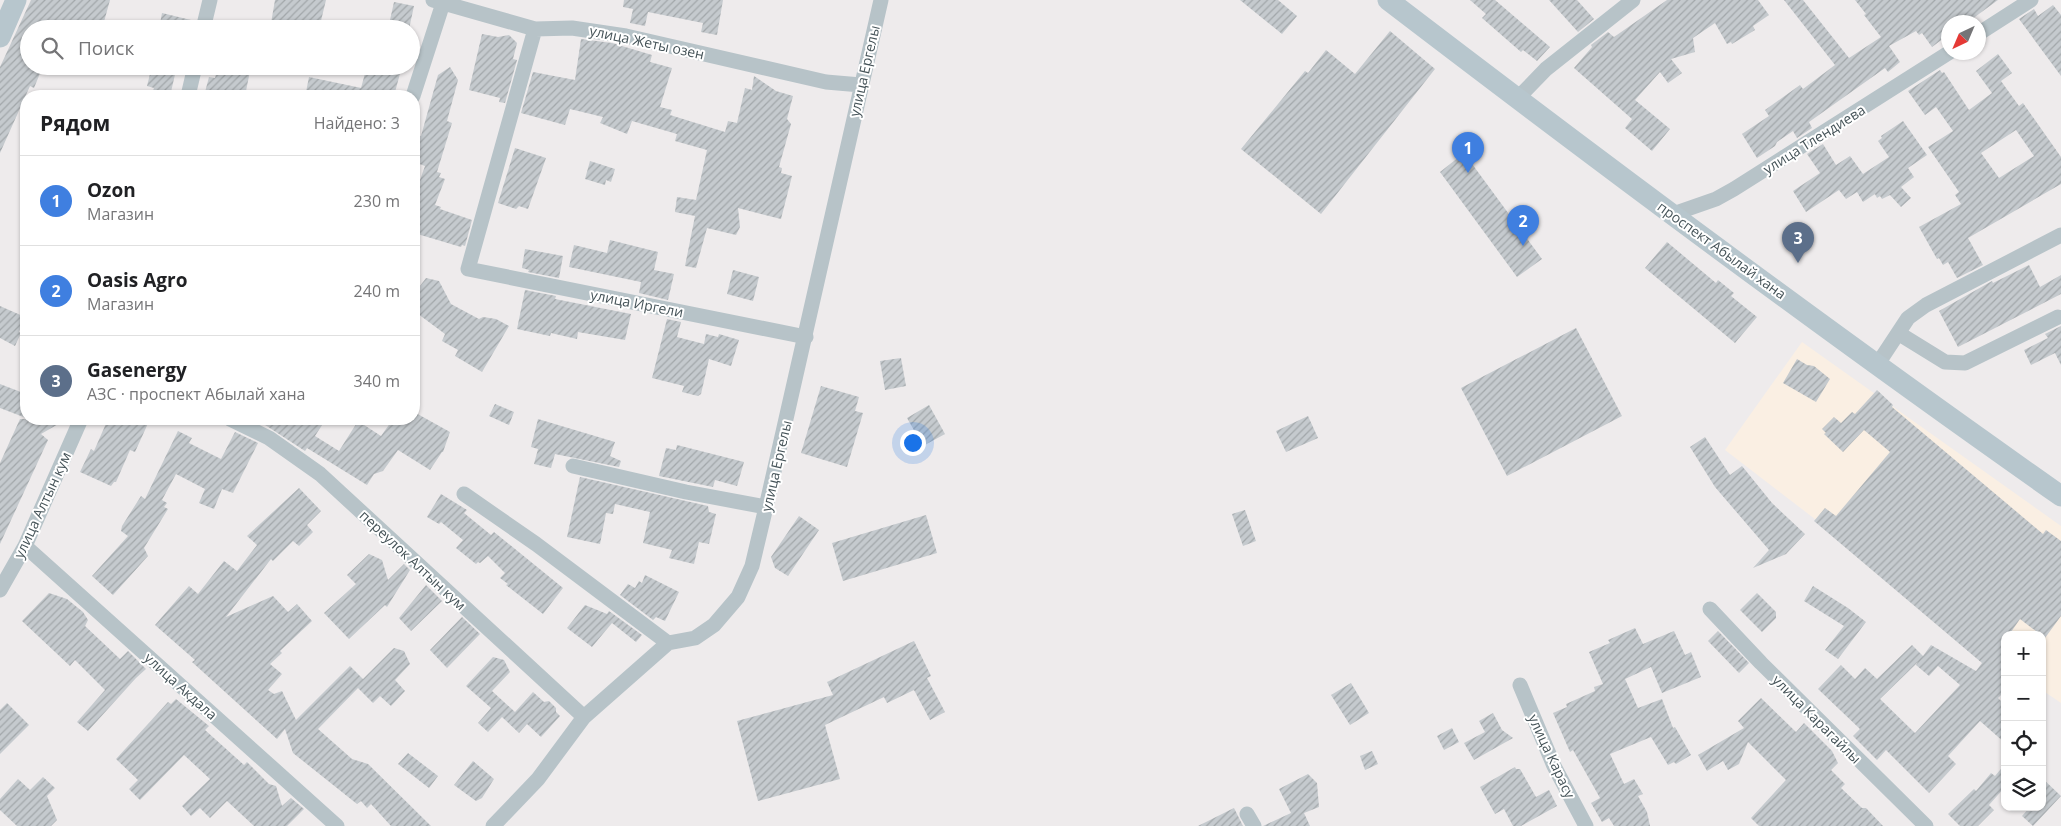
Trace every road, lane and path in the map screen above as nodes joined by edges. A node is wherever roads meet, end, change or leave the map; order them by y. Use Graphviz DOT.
graph roads {
  1 [pos="16,0"];
  2 [pos="210,0"];
  3 [pos="880,0"];
  4 [pos="1388,0"];
  5 [pos="1633,0"];
  6 [pos="2032,0"];
  7 [pos="440,1"];
  8 [pos="205,20"];
  9 [pos="535,29"];
  10 [pos="1986,29"];
  11 [pos="0,37"];
  12 [pos="1941,58"];
  13 [pos="420,71"];
  14 [pos="193,75"];
  15 [pos="419,75"];
  16 [pos="861,85"];
  17 [pos="189,90"];
  18 [pos="415,90"];
  19 [pos="1517,99"];
  20 [pos="1673,214"];
  21 [pos="2061,235"];
  22 [pos="2058,317"];
  23 [pos="1898,333"];
  24 [pos="806,337"];
  25 [pos="1877,365"];
  26 [pos="78,425"];
  27 [pos="242,425"];
  28 [pos="572,466"];
  29 [pos="464,494"];
  30 [pos="2061,496"];
  31 [pos="766,507"];
  32 [pos="24,546"];
  33 [pos="0,590"];
  34 [pos="1710,609"];
  35 [pos="668,643"];
  36 [pos="1520,685"];
  37 [pos="584,717"];
  38 [pos="337,826"];
  39 [pos="493,826"];
  40 [pos="1586,826"];
  41 [pos="1926,826"];
  1 -- 11 [label="main road"];
  2 -- 8 [label="street"];
  3 -- 16 [label="street, улица Ергелы"];
  4 -- 19 [label="main road, проспект Абылай хана"];
  5 -- 19 [label="street"];
  6 -- 10 [label="street"];
  7 -- 9 [label="street, улица Жеты озен"];
  7 -- 13 [label="street"];
  9 -- 16 [label="street, улица Жеты озен"];
  9 -- 24 [label="street, улица Иргели"];
  12 -- 20 [label="street, улица Тлендиева"];
  14 -- 17 [label="street"];
  15 -- 18 [label="street"];
  16 -- 24 [label="street, улица Ергелы"];
  19 -- 20 [label="main road, проспект Абылай хана"];
  20 -- 25 [label="main road, проспект Абылай хана"];
  21 -- 23 [label="street"];
  22 -- 23 [label="street"];
  23 -- 25 [label="street"];
  24 -- 31 [label="street, улица Ергелы"];
  25 -- 30 [label="main road, проспект Абылай хана"];
  26 -- 32 [label="street, улица Алтын кум"];
  27 -- 37 [label="street, переулок Алтын кум"];
  28 -- 31 [label="street"];
  29 -- 35 [label="street"];
  31 -- 35 [label="street, улица Ергелы"];
  32 -- 33 [label="street, улица Алтын кум"];
  32 -- 38 [label="street, улица Акдала"];
  34 -- 41 [label="street, улица Карагайлы"];
  35 -- 37 [label="street"];
  36 -- 40 [label="street, улица Карасу"];
  37 -- 39 [label="street"];
}
